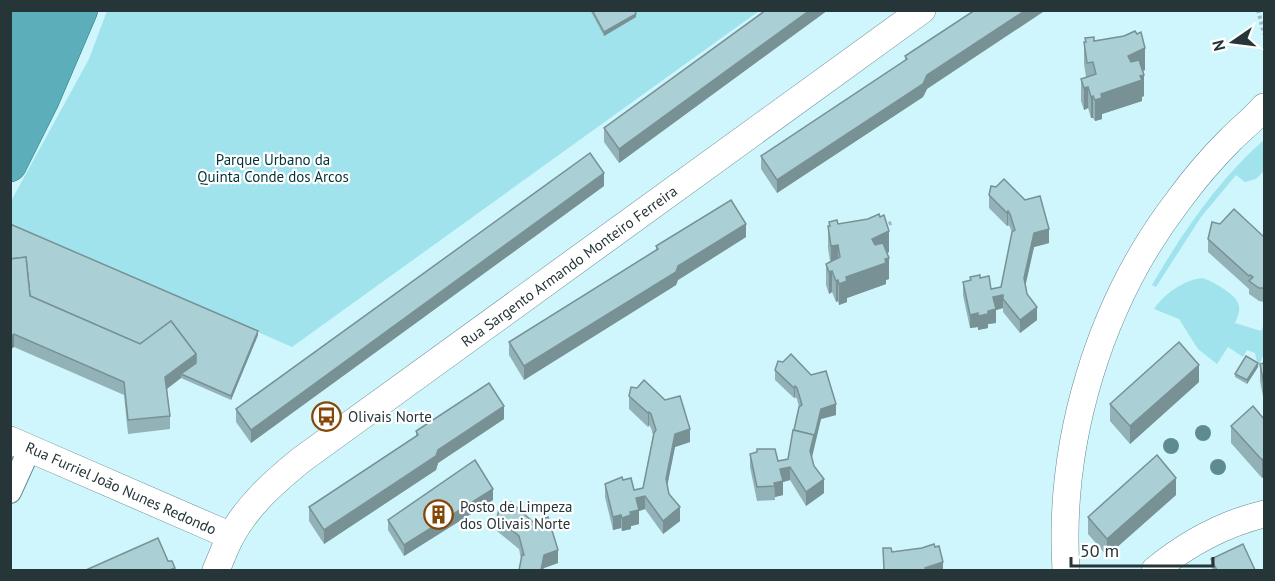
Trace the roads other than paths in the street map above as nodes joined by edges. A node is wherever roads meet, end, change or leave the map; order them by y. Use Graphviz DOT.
graph roads {
  1 [pos="31,10"];
  2 [pos="56,10"];
  3 [pos="81,10"];
  4 [pos="922,10"];
  5 [pos="10,57"];
  6 [pos="1264,107"];
  7 [pos="10,112"];
  8 [pos="10,165"];
  9 [pos="20,444"];
  10 [pos="10,492"];
  11 [pos="1264,514"];
  12 [pos="231,536"];
  13 [pos="216,570"];
  14 [pos="1066,570"];
  15 [pos="1155,570"];
  1 -- 5 [label="highway"];
  2 -- 7 [label="highway"];
  3 -- 8 [label="highway"];
  4 -- 12 [label="street, Rua Sargento Armando Monteiro Ferreira"];
  6 -- 14 [label="street"];
  9 -- 10 [label="street"];
  9 -- 12 [label="street, Rua Furriel João Nunes Redondo"];
  11 -- 15 [label="street"];
  12 -- 13 [label="street, Rua Sargento Armando Monteiro Ferreira"];
}
